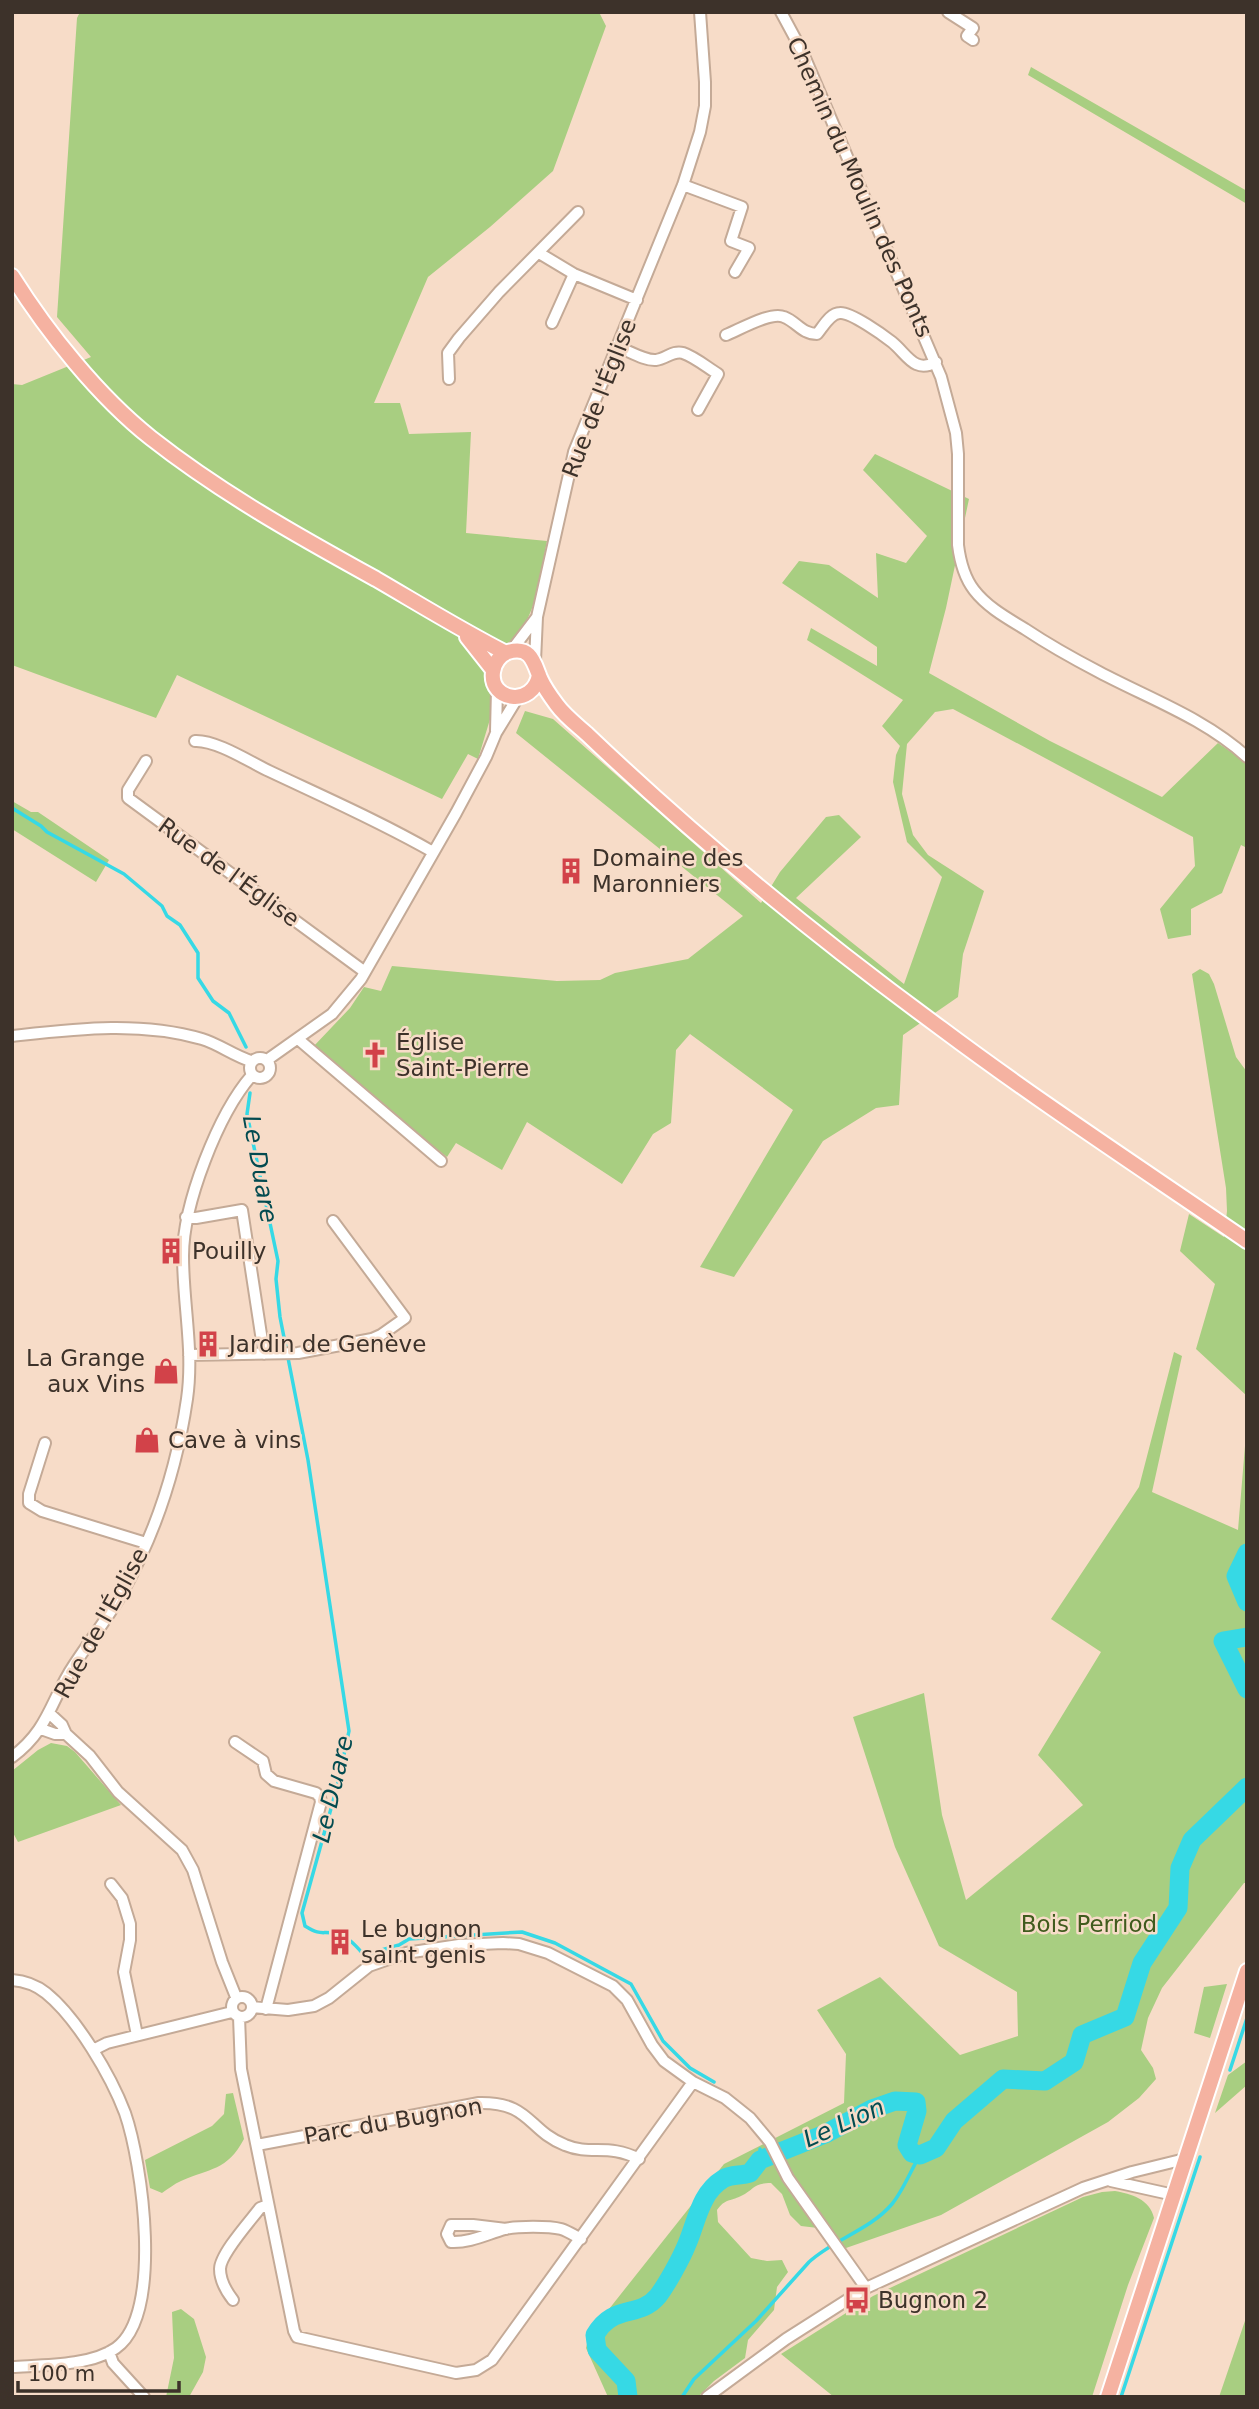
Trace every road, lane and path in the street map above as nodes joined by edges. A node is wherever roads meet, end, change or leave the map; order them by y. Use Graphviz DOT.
graph roads {
  1 [pos="700,12"];
  2 [pos="781,12"];
  3 [pos="948,12"];
  4 [pos="973,40"];
  5 [pos="683,185"];
  6 [pos="578,212"];
  7 [pos="539,253"];
  8 [pos="735,272"];
  9 [pos="574,274"];
  10 [pos="12,276"];
  11 [pos="637,300"];
  12 [pos="552,323"];
  13 [pos="726,335"];
  14 [pos="618,347"];
  15 [pos="936,362"];
  16 [pos="449,379"];
  17 [pos="698,410"];
  18 [pos="537,617"];
  19 [pos="462,631"];
  20 [pos="502,658"];
  21 [pos="537,668"];
  22 [pos="497,689"];
  23 [pos="524,695"];
  24 [pos="558,707"];
  25 [pos="496,733"];
  26 [pos="195,741"];
  27 [pos="1247,757"];
  28 [pos="146,761"];
  29 [pos="433,852"];
  30 [pos="365,972"];
  31 [pos="12,1036"];
  32 [pos="298,1039"];
  33 [pos="267,1060"];
  34 [pos="251,1061"];
  35 [pos="252,1075"];
  36 [pos="441,1161"];
  37 [pos="187,1217"];
  38 [pos="333,1221"];
  39 [pos="1247,1241"];
  40 [pos="264,1354"];
  41 [pos="189,1355"];
  42 [pos="45,1443"];
  43 [pos="146,1543"];
  44 [pos="50,1714"];
  45 [pos="41,1729"];
  46 [pos="66,1734"];
  47 [pos="235,1742"];
  48 [pos="12,1757"];
  49 [pos="111,1884"];
  50 [pos="1247,1971"];
  51 [pos="12,1980"];
  52 [pos="236,1997"];
  53 [pos="252,2007"];
  54 [pos="266,2009"];
  55 [pos="236,2014"];
  56 [pos="137,2035"];
  57 [pos="93,2050"];
  58 [pos="693,2082"];
  59 [pos="257,2145"];
  60 [pos="1185,2159"];
  61 [pos="639,2160"];
  62 [pos="1108,2180"];
  63 [pos="1174,2194"];
  64 [pos="268,2205"];
  65 [pos="506,2229"];
  66 [pos="581,2239"];
  67 [pos="866,2288"];
  68 [pos="233,2300"];
  69 [pos="109,2353"];
  70 [pos="12,2367"];
  71 [pos="144,2397"];
  72 [pos="707,2397"];
  73 [pos="1108,2397"];
  1 -- 5 [label="street, Rue de l'Église"];
  2 -- 15 [label="street, Chemin du Moulin des Ponts"];
  3 -- 4 [label="street"];
  5 -- 8 [label="street"];
  5 -- 11 [label="street, Rue de l'Église"];
  6 -- 7 [label="street"];
  7 -- 9 [label="street"];
  7 -- 16 [label="street"];
  9 -- 11 [label="street"];
  9 -- 12 [label="street"];
  10 -- 19 [label="main road"];
  11 -- 14 [label="street, Rue de l'Église"];
  13 -- 15 [label="street, Chemin du Moulin des Ponts"];
  14 -- 17 [label="street"];
  14 -- 18 [label="street, Rue de l'Église"];
  15 -- 27 [label="street, Chemin du Moulin des Ponts"];
  18 -- 20 [label="street, Rue de l'Église"];
  18 -- 21 [label="street, Rue de l'Église"];
  19 -- 20 [label="main road"];
  19 -- 20 [label="main road"];
  20 -- 21 [label="main road"];
  20 -- 22 [label="main road"];
  21 -- 23 [label="main road"];
  21 -- 24 [label="main road"];
  22 -- 23 [label="main road"];
  22 -- 25 [label="street"];
  23 -- 24 [label="main road"];
  23 -- 25 [label="street"];
  24 -- 39 [label="main road"];
  25 -- 29 [label="street"];
  26 -- 29 [label="street"];
  28 -- 30 [label="street, Rue de l'Église"];
  29 -- 30 [label="street"];
  30 -- 32 [label="street"];
  31 -- 34 [label="street"];
  32 -- 33 [label="street"];
  32 -- 36 [label="street"];
  33 -- 34 [label="street"];
  33 -- 35 [label="street"];
  34 -- 35 [label="street"];
  35 -- 37 [label="street, Rue de l'Église"];
  37 -- 40 [label="street"];
  37 -- 41 [label="street, Rue de l'Église"];
  38 -- 40 [label="street"];
  40 -- 41 [label="street"];
  41 -- 43 [label="street, Rue de l'Église"];
  42 -- 43 [label="street"];
  43 -- 44 [label="street, Rue de l'Église"];
  44 -- 45 [label="street, Rue de l'Église"];
  44 -- 46 [label="street"];
  45 -- 46 [label="street"];
  45 -- 48 [label="street, Rue de l'Église"];
  46 -- 52 [label="street"];
  47 -- 54 [label="street"];
  49 -- 56 [label="street"];
  50 -- 60 [label="main road"];
  51 -- 57 [label="street"];
  52 -- 53 [label="street"];
  52 -- 55 [label="street"];
  53 -- 54 [label="street"];
  53 -- 55 [label="street"];
  54 -- 58 [label="street"];
  55 -- 56 [label="street"];
  55 -- 59 [label="street"];
  56 -- 57 [label="street"];
  57 -- 69 [label="street"];
  58 -- 61 [label="street"];
  58 -- 67 [label="street"];
  59 -- 61 [label="street, Parc du Bugnon"];
  59 -- 64 [label="street"];
  60 -- 62 [label="street"];
  60 -- 63 [label="main road"];
  61 -- 66 [label="street"];
  62 -- 63 [label="street"];
  62 -- 67 [label="street"];
  63 -- 73 [label="main road"];
  64 -- 66 [label="street"];
  64 -- 68 [label="street"];
  65 -- 65 [label="street"];
  65 -- 66 [label="street"];
  67 -- 72 [label="street"];
  69 -- 70 [label="street"];
  69 -- 71 [label="street"];
}
